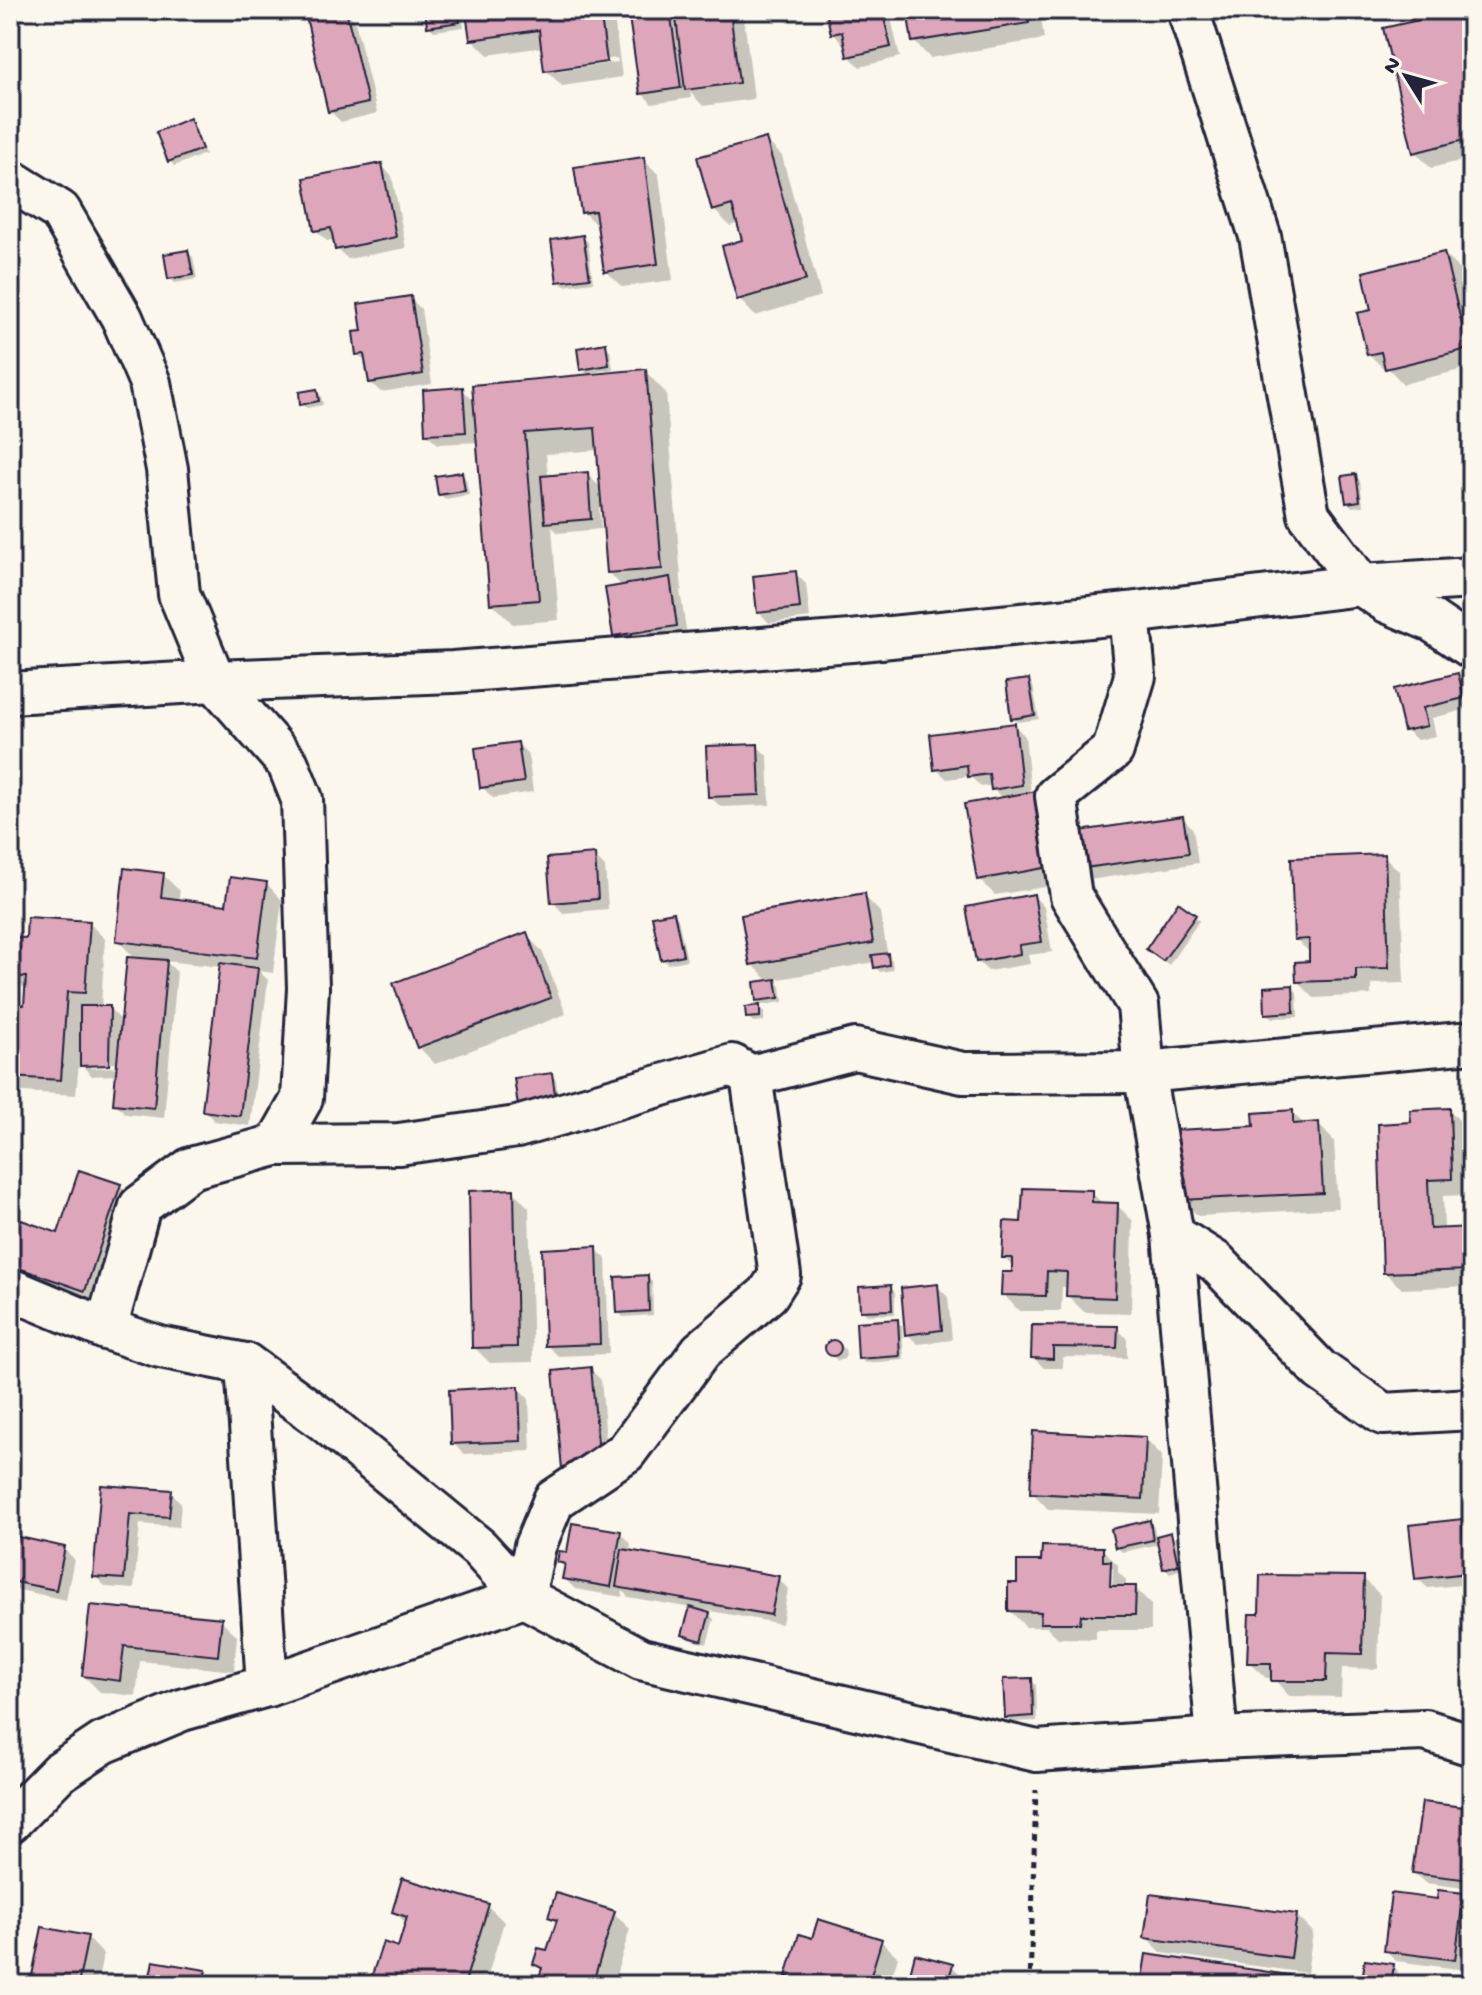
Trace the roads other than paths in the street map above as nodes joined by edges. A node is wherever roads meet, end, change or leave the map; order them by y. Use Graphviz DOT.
graph roads {
  1 [pos="1188,10"];
  2 [pos="10,180"];
  3 [pos="1472,578"];
  4 [pos="1361,585"];
  5 [pos="1129,613"];
  6 [pos="1472,648"];
  7 [pos="215,681"];
  8 [pos="10,693"];
  9 [pos="1472,1042"];
  10 [pos="1144,1072"];
  11 [pos="751,1076"];
  12 [pos="276,1145"];
  13 [pos="1173,1235"];
  14 [pos="10,1289"];
  15 [pos="106,1329"];
  16 [pos="246,1364"];
  17 [pos="1472,1409"];
  18 [pos="524,1597"];
  19 [pos="267,1686"];
  20 [pos="1217,1738"];
  21 [pos="1472,1745"];
  22 [pos="10,1822"];
  1 -- 4 [label="street"];
  2 -- 7 [label="street"];
  3 -- 4 [label="street"];
  4 -- 5 [label="street"];
  4 -- 6 [label="street"];
  5 -- 7 [label="street"];
  5 -- 10 [label="street"];
  7 -- 8 [label="street"];
  7 -- 12 [label="street"];
  9 -- 10 [label="street"];
  10 -- 11 [label="street"];
  10 -- 13 [label="street"];
  11 -- 12 [label="street"];
  11 -- 18 [label="street"];
  12 -- 15 [label="street"];
  13 -- 17 [label="street"];
  13 -- 20 [label="street"];
  14 -- 15 [label="street"];
  15 -- 16 [label="street"];
  16 -- 18 [label="street"];
  16 -- 19 [label="street"];
  18 -- 19 [label="street"];
  18 -- 20 [label="street"];
  19 -- 22 [label="street"];
  20 -- 21 [label="street"];
}
